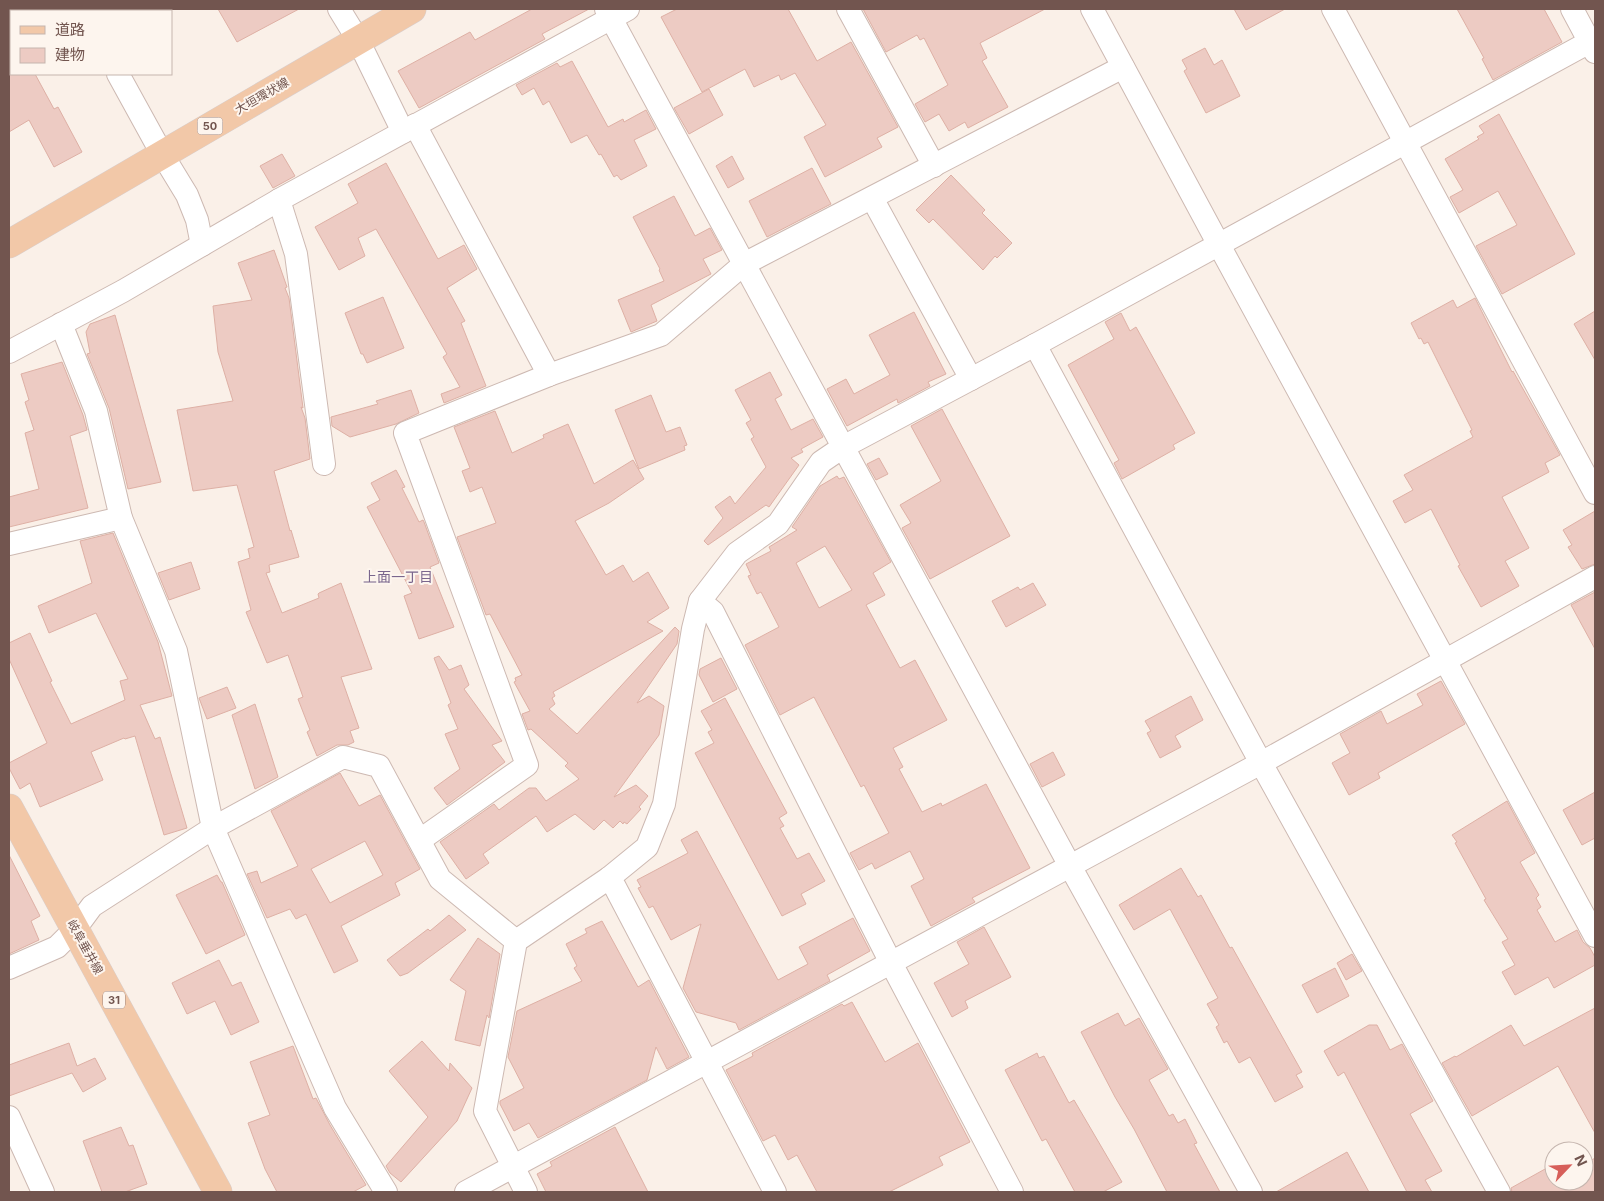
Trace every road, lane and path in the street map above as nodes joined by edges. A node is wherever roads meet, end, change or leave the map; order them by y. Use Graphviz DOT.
graph roads {
  1 [pos="339,9"];
  2 [pos="412,9"];
  3 [pos="848,9"];
  4 [pos="1092,9"];
  5 [pos="1332,9"];
  6 [pos="1572,9"];
  7 [pos="615,12"];
  8 [pos="358,40"];
  9 [pos="1593,44"];
  10 [pos="1123,67"];
  11 [pos="119,75"];
  12 [pos="409,129"];
  13 [pos="1405,144"];
  14 [pos="162,154"];
  15 [pos="934,166"];
  16 [pos="872,198"];
  17 [pos="279,200"];
  18 [pos="9,244"];
  19 [pos="202,245"];
  20 [pos="1219,245"];
  21 [pos="744,264"];
  22 [pos="62,324"];
  23 [pos="11,346"];
  24 [pos="1036,346"];
  25 [pos="549,375"];
  26 [pos="970,378"];
  27 [pos="843,447"];
  28 [pos="324,464"];
  29 [pos="1595,493"];
  30 [pos="121,518"];
  31 [pos="9,544"];
  32 [pos="1595,577"];
  33 [pos="700,601"];
  34 [pos="1444,660"];
  35 [pos="1261,763"];
  36 [pos="9,808"];
  37 [pos="213,828"];
  38 [pos="420,840"];
  39 [pos="1070,866"];
  40 [pos="609,878"];
  41 [pos="75,928"];
  42 [pos="1595,936"];
  43 [pos="516,941"];
  44 [pos="891,963"];
  45 [pos="9,968"];
  46 [pos="707,1063"];
  47 [pos="9,1117"];
  48 [pos="513,1168"];
  49 [pos="43,1192"];
  50 [pos="218,1192"];
  51 [pos="386,1192"];
  52 [pos="466,1192"];
  53 [pos="526,1192"];
  54 [pos="775,1192"];
  55 [pos="1012,1192"];
  56 [pos="1251,1192"];
  57 [pos="1499,1192"];
  1 -- 8 [label="street"];
  2 -- 8 [label="main road, 大垣環状線 / 50"];
  3 -- 15 [label="street"];
  4 -- 10 [label="street"];
  5 -- 13 [label="street"];
  6 -- 9 [label="street"];
  7 -- 12 [label="street"];
  7 -- 21 [label="street"];
  8 -- 12 [label="street"];
  8 -- 14 [label="main road, 大垣環状線 / 50"];
  9 -- 13 [label="street"];
  10 -- 15 [label="street"];
  10 -- 20 [label="street"];
  11 -- 14 [label="street"];
  12 -- 17 [label="street"];
  12 -- 25 [label="street"];
  13 -- 20 [label="street"];
  13 -- 29 [label="street"];
  14 -- 18 [label="main road, 大垣環状線 / 50"];
  14 -- 19 [label="street"];
  15 -- 16 [label="street"];
  16 -- 21 [label="street"];
  16 -- 26 [label="street"];
  17 -- 19 [label="street"];
  17 -- 28 [label="street"];
  19 -- 22 [label="street"];
  20 -- 24 [label="street"];
  20 -- 34 [label="street"];
  21 -- 25 [label="street"];
  21 -- 27 [label="street"];
  22 -- 23 [label="street"];
  22 -- 30 [label="street"];
  24 -- 26 [label="street"];
  24 -- 35 [label="street"];
  25 -- 38 [label="street"];
  26 -- 27 [label="street"];
  27 -- 33 [label="street"];
  27 -- 39 [label="street"];
  30 -- 31 [label="street"];
  30 -- 37 [label="street"];
  32 -- 34 [label="street"];
  33 -- 40 [label="street"];
  33 -- 44 [label="street"];
  34 -- 35 [label="street"];
  34 -- 42 [label="street"];
  35 -- 39 [label="street"];
  35 -- 57 [label="street"];
  36 -- 41 [label="main road, 岐阜垂井線 / 31"];
  37 -- 38 [label="street"];
  37 -- 41 [label="street"];
  37 -- 51 [label="street"];
  38 -- 43 [label="street"];
  39 -- 44 [label="street"];
  39 -- 56 [label="street"];
  40 -- 43 [label="street"];
  40 -- 46 [label="street"];
  41 -- 45 [label="street"];
  41 -- 50 [label="main road, 岐阜垂井線 / 31"];
  43 -- 48 [label="street"];
  44 -- 46 [label="street"];
  44 -- 55 [label="street"];
  46 -- 48 [label="street"];
  46 -- 54 [label="street"];
  47 -- 49 [label="street"];
  48 -- 52 [label="street"];
  48 -- 53 [label="street"];
}
